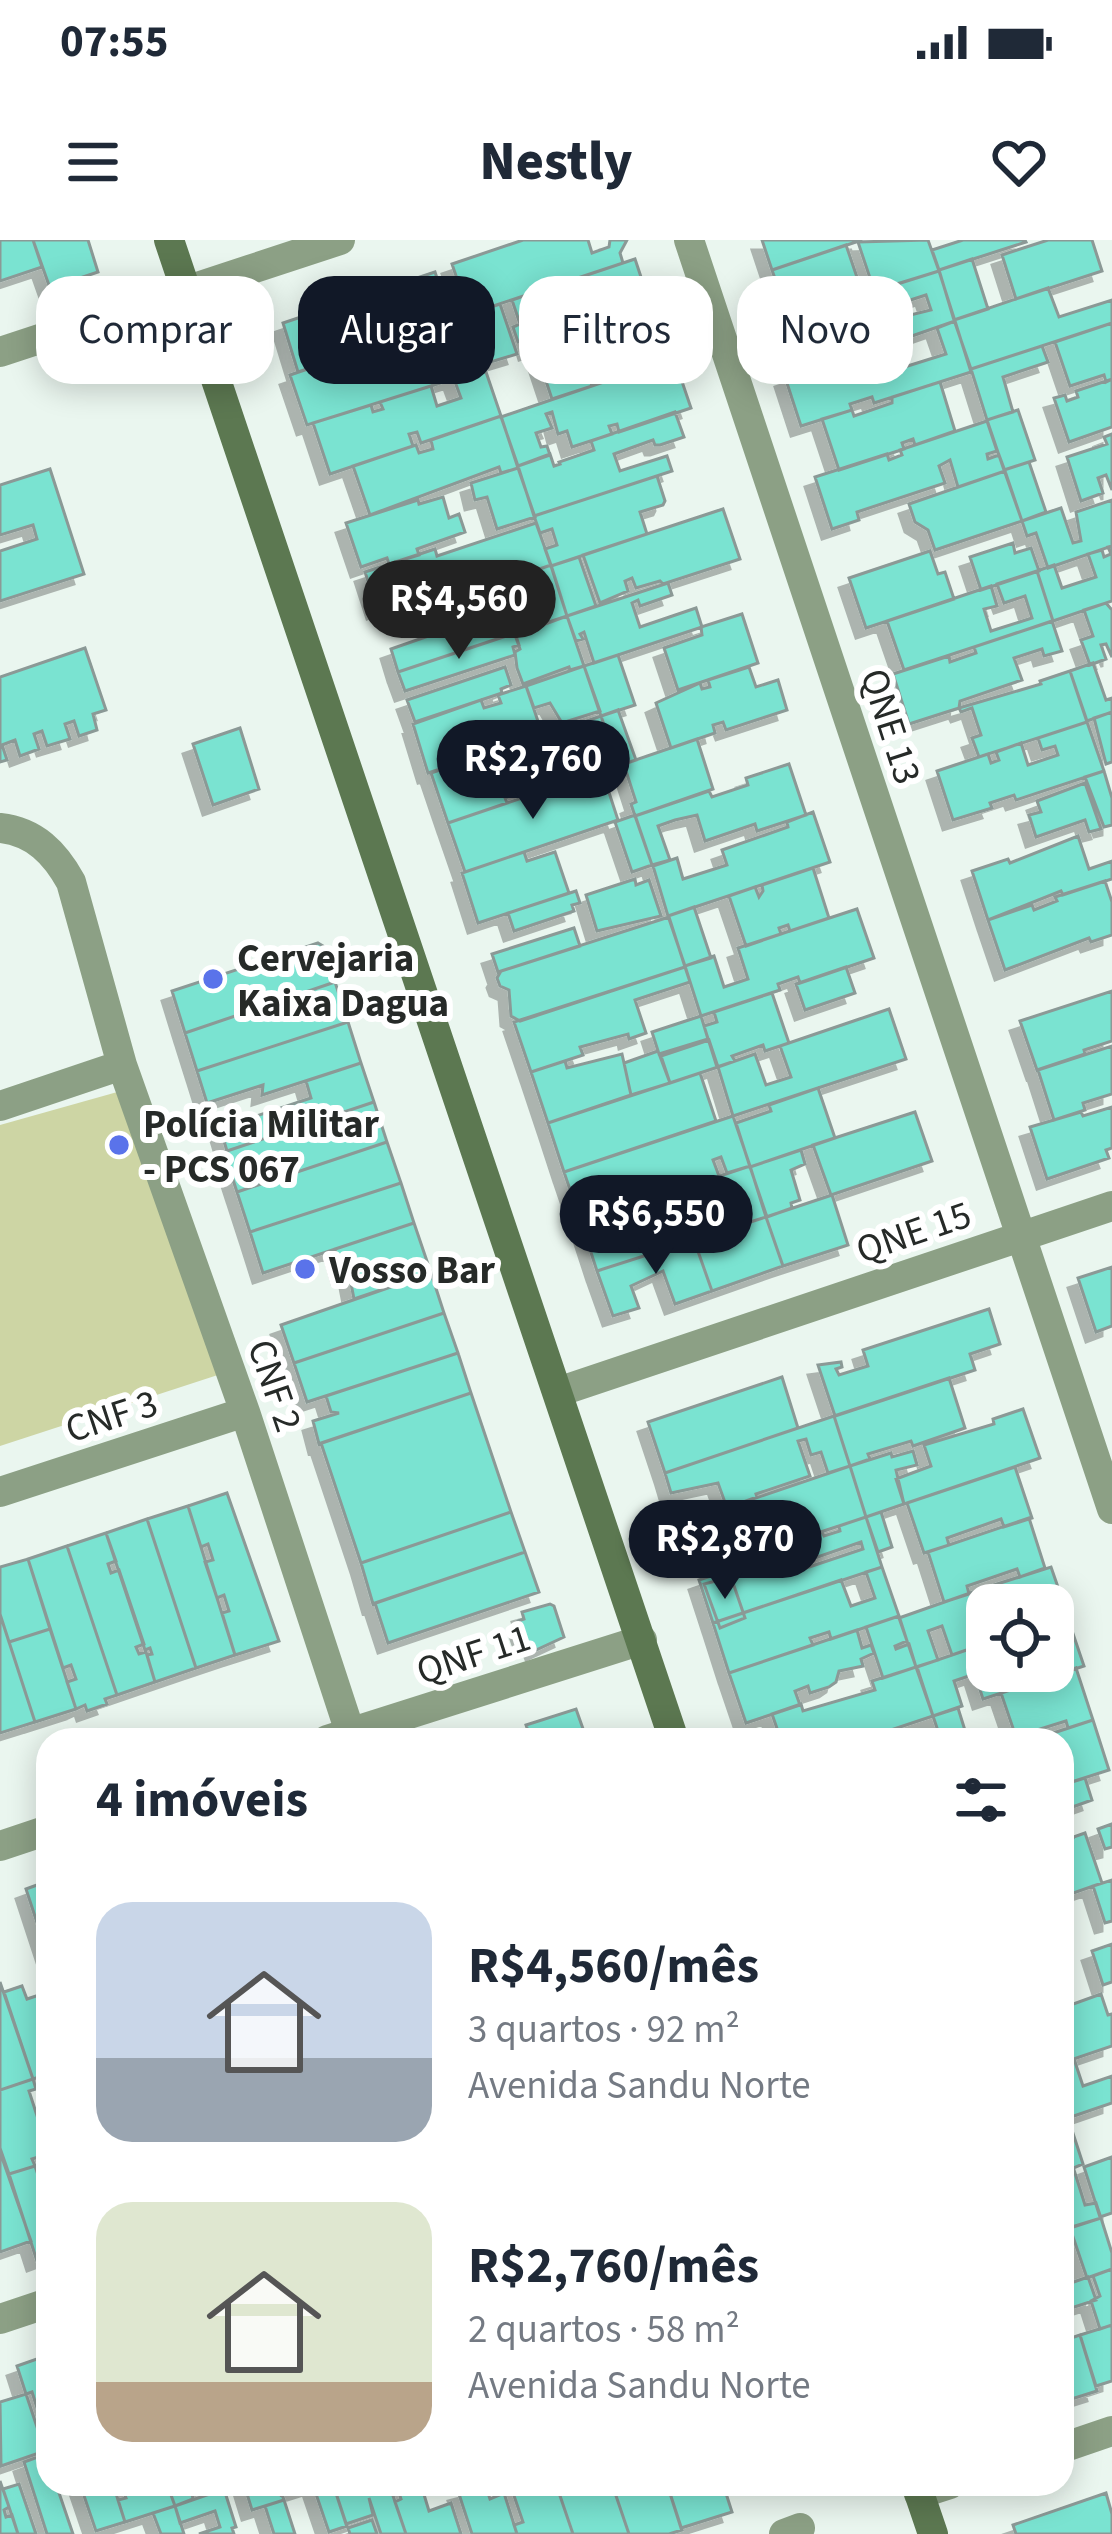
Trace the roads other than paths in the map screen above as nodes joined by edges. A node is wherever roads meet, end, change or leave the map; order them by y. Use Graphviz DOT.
graph roads {
  1 [pos="169,240"];
  2 [pos="340,240"];
  3 [pos="689,240"];
  4 [pos="181,276"];
  5 [pos="228,276"];
  6 [pos="36,340"];
  7 [pos="0,352"];
  8 [pos="217,384"];
  9 [pos="0,828"];
  10 [pos="122,1066"];
  11 [pos="0,1106"];
  12 [pos="1112,1206"];
  13 [pos="1021,1236"];
  14 [pos="558,1392"];
  15 [pos="245,1412"];
  16 [pos="0,1492"];
  17 [pos="1112,1509"];
  18 [pos="642,1640"];
  19 [pos="337,1728"];
  20 [pos="364,1728"];
  21 [pos="670,1728"];
  22 [pos="36,1834"];
  23 [pos="0,1846"];
  24 [pos="36,2307"];
  25 [pos="0,2319"];
  26 [pos="1112,2432"];
  27 [pos="1074,2444"];
  28 [pos="919,2496"];
  29 [pos="933,2534"];
  1 -- 4 [label="main road"];
  2 -- 5 [label="street"];
  3 -- 13 [label="street, QNE 13"];
  6 -- 7 [label="street"];
  8 -- 14 [label="main road"];
  9 -- 10 [label="street, CNF 2"];
  10 -- 11 [label="street"];
  10 -- 15 [label="street, CNF 2"];
  12 -- 13 [label="street, QNE 15"];
  13 -- 14 [label="street, QNE 15"];
  13 -- 17 [label="street, QNE 13"];
  14 -- 18 [label="main road"];
  15 -- 16 [label="street, CNF 3"];
  15 -- 19 [label="street, CNF 2"];
  18 -- 20 [label="street, QNF 11"];
  18 -- 21 [label="main road"];
  22 -- 23 [label="street"];
  24 -- 25 [label="street"];
  26 -- 27 [label="street"];
  28 -- 29 [label="main road"];
}
